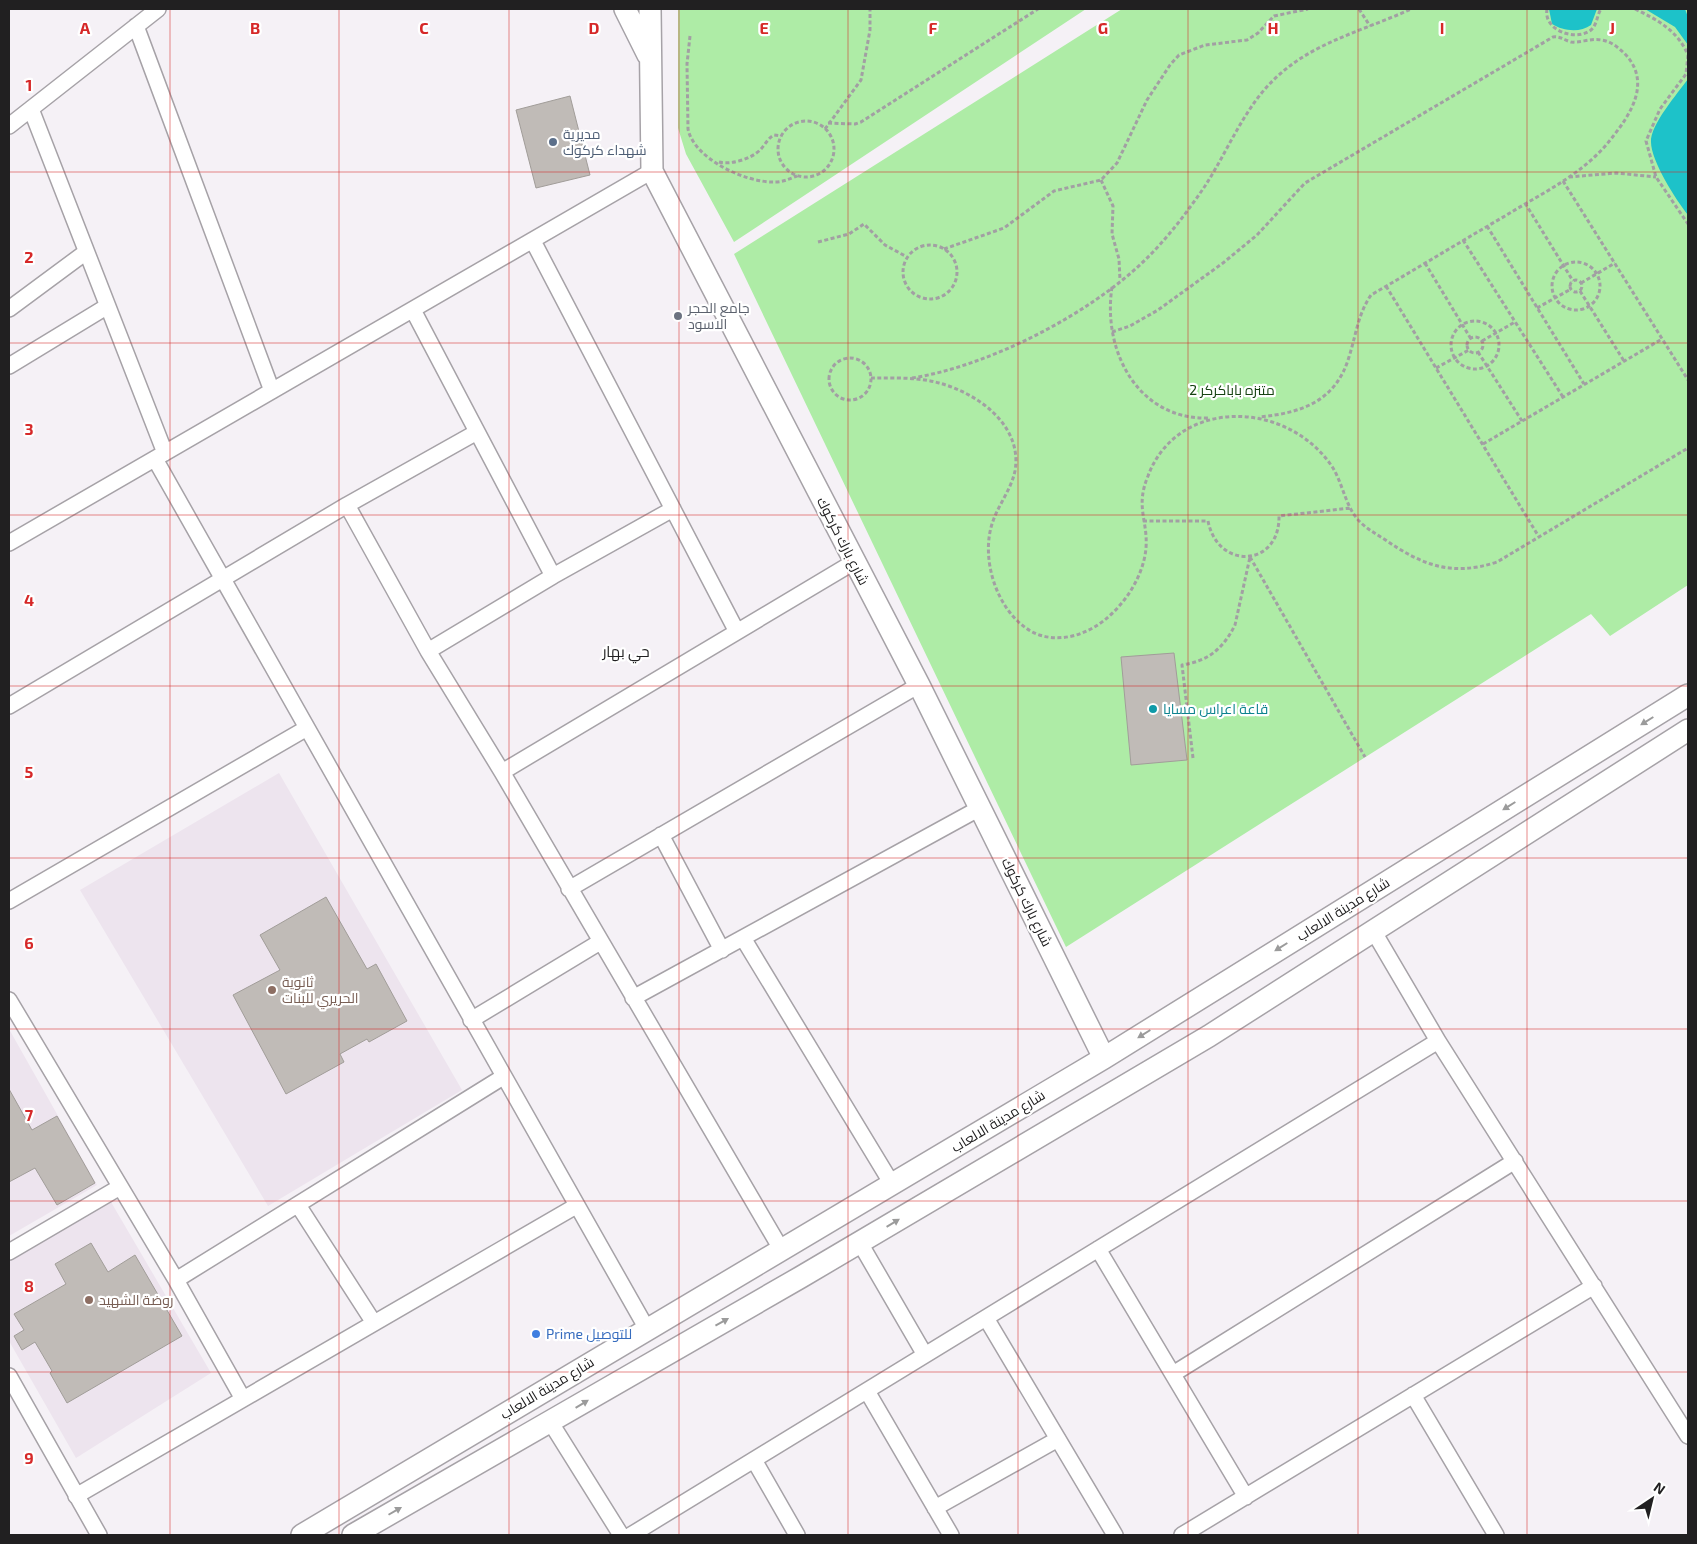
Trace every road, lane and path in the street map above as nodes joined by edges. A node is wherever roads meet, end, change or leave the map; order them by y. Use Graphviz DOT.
graph roads {
  1 [pos="158,9"];
  2 [pos="625,9"];
  3 [pos="650,9"];
  4 [pos="870,9"];
  5 [pos="1038,9"];
  6 [pos="1308,9"];
  7 [pos="1359,9"];
  8 [pos="1412,9"];
  9 [pos="1546,9"];
  10 [pos="1601,9"];
  11 [pos="1635,9"];
  12 [pos="136,26"];
  13 [pos="1370,26"];
  14 [pos="690,36"];
  15 [pos="1688,55"];
  16 [pos="651,62"];
  17 [pos="31,109"];
  18 [pos="828,123"];
  19 [pos="9,126"];
  20 [pos="825,130"];
  21 [pos="781,136"];
  22 [pos="711,159"];
  23 [pos="652,170"];
  24 [pos="797,176"];
  25 [pos="1568,177"];
  26 [pos="1656,177"];
  27 [pos="1101,180"];
  28 [pos="1563,181"];
  29 [pos="1525,204"];
  30 [pos="1688,224"];
  31 [pos="1487,226"];
  32 [pos="1463,240"];
  33 [pos="533,241"];
  34 [pos="818,242"];
  35 [pos="944,249"];
  36 [pos="86,252"];
  37 [pos="907,257"];
  38 [pos="1425,263"];
  39 [pos="1615,263"];
  40 [pos="1563,265"];
  41 [pos="1597,274"];
  42 [pos="1120,280"];
  43 [pos="1573,281"];
  44 [pos="1581,283"];
  45 [pos="1386,286"];
  46 [pos="1112,287"];
  47 [pos="1571,289"];
  48 [pos="1580,291"];
  49 [pos="1555,298"];
  50 [pos="1589,306"];
  51 [pos="106,307"];
  52 [pos="1537,308"];
  53 [pos="9,309"];
  54 [pos="413,310"];
  55 [pos="1515,322"];
  56 [pos="1462,325"];
  57 [pos="1112,332"];
  58 [pos="1495,333"];
  59 [pos="1471,339"];
  60 [pos="1662,339"];
  61 [pos="1482,341"];
  62 [pos="1468,350"];
  63 [pos="1478,352"];
  64 [pos="1454,358"];
  65 [pos="1624,361"];
  66 [pos="9,366"];
  67 [pos="1487,366"];
  68 [pos="1436,368"];
  69 [pos="870,378"];
  70 [pos="904,379"];
  71 [pos="1688,380"];
  72 [pos="1584,384"];
  73 [pos="272,391"];
  74 [pos="1563,397"];
  75 [pos="1224,418"];
  76 [pos="1254,418"];
  77 [pos="1522,421"];
  78 [pos="477,432"];
  79 [pos="1483,444"];
  80 [pos="1688,448"];
  81 [pos="160,456"];
  82 [pos="347,505"];
  83 [pos="1350,508"];
  84 [pos="673,509"];
  85 [pos="1143,521"];
  86 [pos="1540,537"];
  87 [pos="9,543"];
  88 [pos="1250,556"];
  89 [pos="854,562"];
  90 [pos="553,576"];
  91 [pos="222,580"];
  92 [pos="736,630"];
  93 [pos="428,651"];
  94 [pos="919,685"];
  95 [pos="1688,695"];
  96 [pos="9,706"];
  97 [pos="306,728"];
  98 [pos="1688,730"];
  99 [pos="1365,757"];
  100 [pos="1193,758"];
  101 [pos="502,772"];
  102 [pos="980,808"];
  103 [pos="1479,824"];
  104 [pos="661,835"];
  105 [pos="1498,852"];
  106 [pos="569,889"];
  107 [pos="9,901"];
  108 [pos="1374,932"];
  109 [pos="743,938"];
  110 [pos="600,942"];
  111 [pos="722,950"];
  112 [pos="633,998"];
  113 [pos="9,1000"];
  114 [pos="471,1020"];
  115 [pos="1438,1040"];
  116 [pos="1104,1058"];
  117 [pos="503,1077"];
  118 [pos="988,1128"];
  119 [pos="1006,1157"];
  120 [pos="1515,1161"];
  121 [pos="892,1184"];
  122 [pos="120,1187"];
  123 [pos="298,1205"];
  124 [pos="576,1206"];
  125 [pos="860,1243"];
  126 [pos="781,1249"];
  127 [pos="1098,1249"];
  128 [pos="9,1252"];
  129 [pos="176,1280"];
  130 [pos="1594,1286"];
  131 [pos="986,1318"];
  132 [pos="374,1323"];
  133 [pos="647,1329"];
  134 [pos="925,1355"];
  135 [pos="1173,1374"];
  136 [pos="9,1376"];
  137 [pos="867,1391"];
  138 [pos="1413,1395"];
  139 [pos="243,1399"];
  140 [pos="551,1423"];
  141 [pos="1688,1436"];
  142 [pos="1058,1440"];
  143 [pos="754,1460"];
  144 [pos="76,1496"];
  145 [pos="1246,1497"];
  146 [pos="935,1508"];
  147 [pos="312,1533"];
  148 [pos="99,1535"];
  149 [pos="353,1535"];
  150 [pos="620,1535"];
  151 [pos="631,1535"];
  152 [pos="797,1535"];
  153 [pos="951,1535"];
  154 [pos="1115,1535"];
  155 [pos="1182,1535"];
  156 [pos="1496,1535"];
  1 -- 12 [label="street"];
  2 -- 16 [label="main road"];
  3 -- 16 [label="main road, شارع بارك كركوك"];
  4 -- 18 [label="path"];
  5 -- 18 [label="path"];
  6 -- 27 [label="path"];
  7 -- 13 [label="path"];
  8 -- 13 [label="path"];
  9 -- 10 [label="path"];
  11 -- 15 [label="path"];
  12 -- 17 [label="street"];
  12 -- 73 [label="street"];
  13 -- 42 [label="path"];
  14 -- 22 [label="path"];
  15 -- 26 [label="path"];
  16 -- 23 [label="main road, شارع بارك كركوك"];
  17 -- 19 [label="street"];
  17 -- 36 [label="street"];
  18 -- 20 [label="path"];
  20 -- 21 [label="path"];
  20 -- 24 [label="path"];
  21 -- 22 [label="path"];
  21 -- 24 [label="path"];
  22 -- 24 [label="path"];
  23 -- 33 [label="street"];
  23 -- 89 [label="main road, شارع بارك كركوك"];
  25 -- 26 [label="path"];
  25 -- 28 [label="path"];
  25 -- 57 [label="path"];
  26 -- 30 [label="path"];
  27 -- 35 [label="path"];
  27 -- 42 [label="path"];
  28 -- 29 [label="path"];
  28 -- 39 [label="path"];
  29 -- 31 [label="path"];
  29 -- 40 [label="path"];
  31 -- 32 [label="path"];
  31 -- 52 [label="path"];
  32 -- 38 [label="path"];
  32 -- 55 [label="path"];
  33 -- 54 [label="street"];
  33 -- 84 [label="street"];
  34 -- 37 [label="path"];
  35 -- 37 [label="path"];
  35 -- 37 [label="path"];
  36 -- 51 [label="street"];
  36 -- 53 [label="street"];
  38 -- 45 [label="path"];
  38 -- 56 [label="path"];
  39 -- 41 [label="path"];
  39 -- 60 [label="path"];
  40 -- 41 [label="path"];
  40 -- 43 [label="path"];
  40 -- 49 [label="path"];
  41 -- 44 [label="path"];
  41 -- 50 [label="path"];
  42 -- 46 [label="path"];
  43 -- 44 [label="path"];
  43 -- 47 [label="path"];
  44 -- 48 [label="path"];
  45 -- 68 [label="path"];
  45 -- 76 [label="path"];
  46 -- 57 [label="path"];
  46 -- 70 [label="path"];
  47 -- 48 [label="path"];
  47 -- 49 [label="path"];
  48 -- 50 [label="path"];
  49 -- 50 [label="path"];
  49 -- 52 [label="path"];
  50 -- 65 [label="path"];
  51 -- 66 [label="street"];
  51 -- 81 [label="street"];
  52 -- 72 [label="path"];
  54 -- 73 [label="street"];
  54 -- 78 [label="street"];
  55 -- 58 [label="path"];
  55 -- 74 [label="path"];
  56 -- 58 [label="path"];
  56 -- 59 [label="path"];
  56 -- 64 [label="path"];
  57 -- 75 [label="path"];
  58 -- 61 [label="path"];
  58 -- 67 [label="path"];
  59 -- 61 [label="path"];
  59 -- 62 [label="path"];
  60 -- 65 [label="path"];
  60 -- 71 [label="path"];
  61 -- 63 [label="path"];
  62 -- 63 [label="path"];
  62 -- 64 [label="path"];
  63 -- 67 [label="path"];
  64 -- 67 [label="path"];
  64 -- 68 [label="path"];
  65 -- 72 [label="path"];
  67 -- 77 [label="path"];
  68 -- 79 [label="path"];
  69 -- 69 [label="path"];
  69 -- 70 [label="path"];
  70 -- 85 [label="path"];
  72 -- 74 [label="path"];
  73 -- 81 [label="street"];
  74 -- 77 [label="path"];
  75 -- 76 [label="path"];
  75 -- 85 [label="path"];
  76 -- 83 [label="path"];
  77 -- 79 [label="path"];
  78 -- 82 [label="street"];
  78 -- 90 [label="street"];
  79 -- 86 [label="path"];
  80 -- 86 [label="path"];
  81 -- 87 [label="street"];
  81 -- 91 [label="street"];
  82 -- 91 [label="street"];
  82 -- 93 [label="street"];
  83 -- 86 [label="path"];
  83 -- 88 [label="path"];
  84 -- 90 [label="street"];
  84 -- 92 [label="street"];
  85 -- 88 [label="path"];
  88 -- 99 [label="path"];
  88 -- 100 [label="path"];
  89 -- 92 [label="street"];
  89 -- 94 [label="main road, شارع بارك كركوك"];
  90 -- 93 [label="street"];
  91 -- 96 [label="street"];
  91 -- 97 [label="street"];
  92 -- 101 [label="street"];
  93 -- 101 [label="street"];
  94 -- 102 [label="main road, شارع بارك كركوك"];
  94 -- 104 [label="street"];
  95 -- 103 [label="main road, شارع مدينة الالعاب, one-way"];
  97 -- 107 [label="street"];
  97 -- 114 [label="street"];
  98 -- 105 [label="main road"];
  101 -- 106 [label="street"];
  102 -- 109 [label="street"];
  102 -- 116 [label="main road, شارع بارك كركوك"];
  103 -- 105 [label="main road"];
  103 -- 116 [label="main road, شارع مدينة الالعاب, one-way"];
  104 -- 106 [label="street"];
  104 -- 111 [label="street"];
  105 -- 108 [label="main road"];
  106 -- 110 [label="street"];
  108 -- 115 [label="street"];
  108 -- 119 [label="main road"];
  109 -- 111 [label="street"];
  109 -- 121 [label="street"];
  110 -- 112 [label="street"];
  110 -- 114 [label="street"];
  111 -- 112 [label="street"];
  112 -- 126 [label="street"];
  113 -- 122 [label="street"];
  114 -- 117 [label="street"];
  115 -- 120 [label="street"];
  115 -- 127 [label="street"];
  116 -- 118 [label="main road, شارع مدينة الالعاب"];
  117 -- 123 [label="street"];
  117 -- 124 [label="street"];
  118 -- 119 [label="main road"];
  118 -- 121 [label="main road, شارع مدينة الالعاب"];
  125 -- 119 [label="main road, one-way"];
  120 -- 130 [label="street"];
  120 -- 135 [label="street"];
  121 -- 126 [label="main road, شارع مدينة الالعاب"];
  122 -- 128 [label="street"];
  122 -- 129 [label="street"];
  123 -- 129 [label="street"];
  123 -- 132 [label="street"];
  124 -- 132 [label="street"];
  124 -- 133 [label="street"];
  125 -- 134 [label="street"];
  140 -- 125 [label="main road, one-way"];
  126 -- 133 [label="main road, شارع مدينة الالعاب"];
  127 -- 131 [label="street"];
  127 -- 135 [label="street"];
  129 -- 139 [label="street"];
  130 -- 138 [label="street"];
  130 -- 141 [label="street"];
  131 -- 134 [label="street"];
  131 -- 142 [label="street"];
  132 -- 139 [label="street"];
  133 -- 147 [label="main road, شارع مدينة الالعاب"];
  134 -- 137 [label="street"];
  135 -- 145 [label="street"];
  136 -- 144 [label="street"];
  137 -- 143 [label="street"];
  137 -- 146 [label="street"];
  138 -- 145 [label="street"];
  138 -- 156 [label="street"];
  139 -- 144 [label="street"];
  149 -- 140 [label="main road, one-way"];
  140 -- 150 [label="street"];
  142 -- 146 [label="street"];
  142 -- 154 [label="street"];
  143 -- 151 [label="street"];
  143 -- 152 [label="street"];
  144 -- 148 [label="street"];
  145 -- 155 [label="street"];
  146 -- 153 [label="street"];
}
